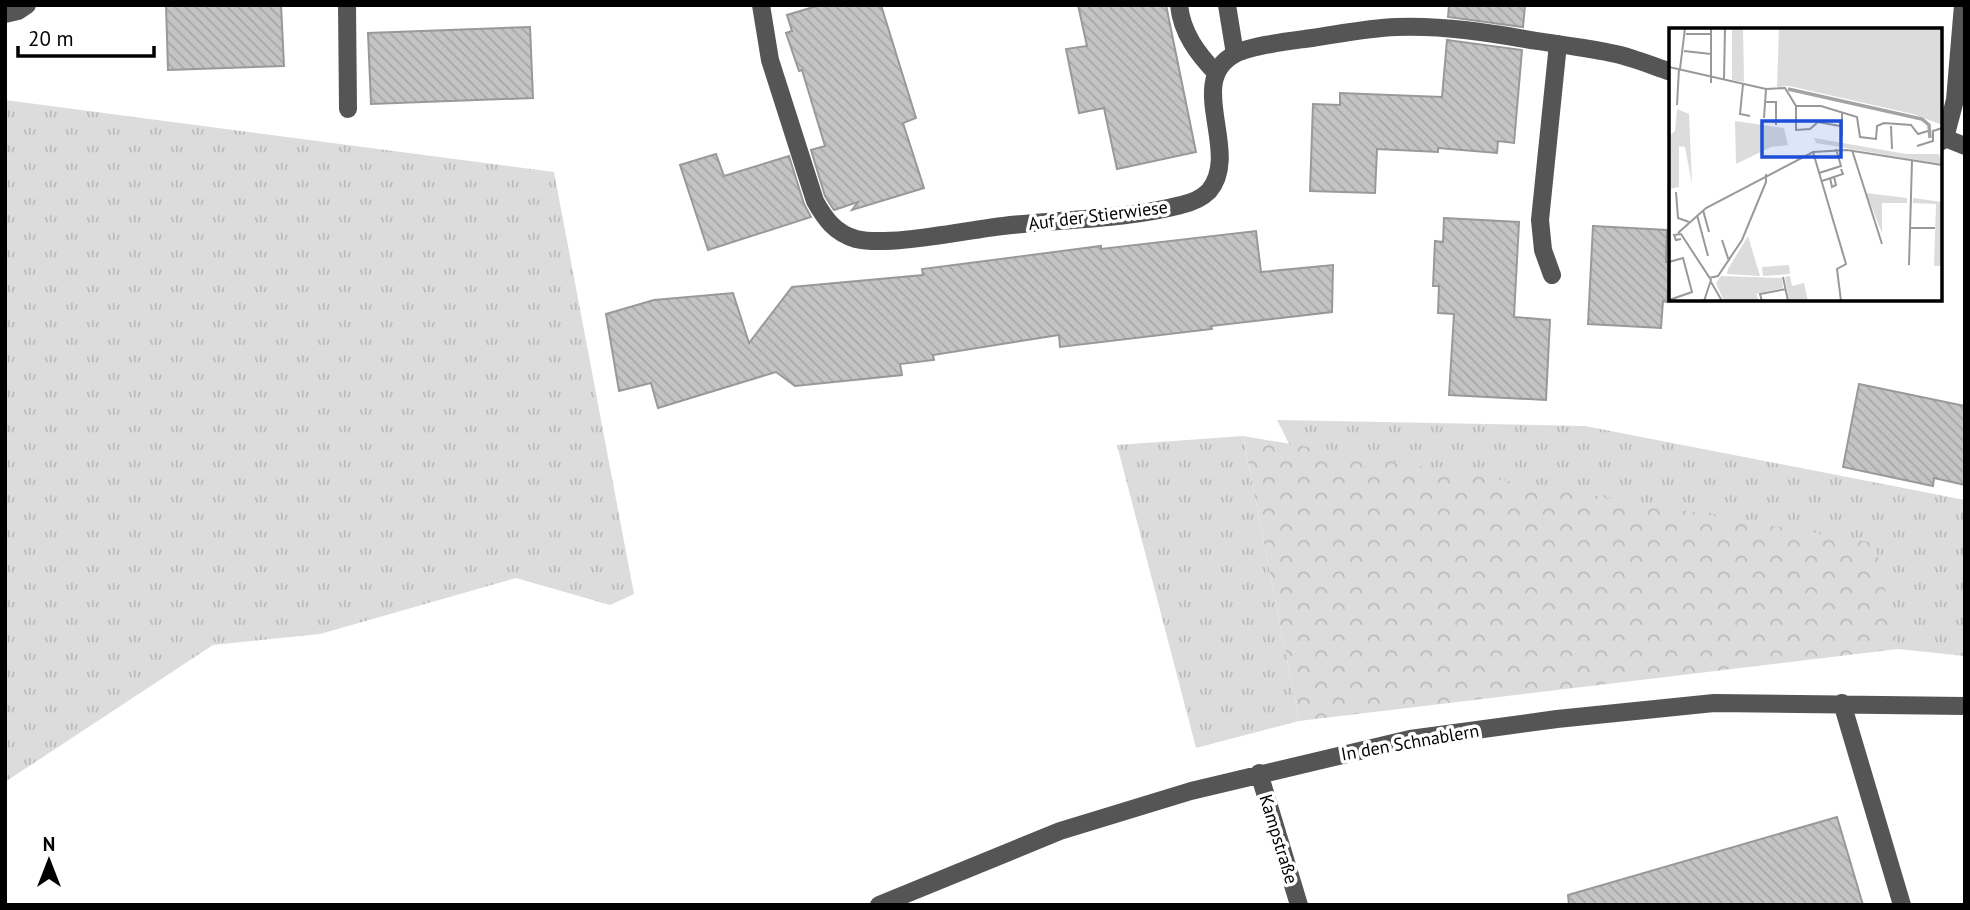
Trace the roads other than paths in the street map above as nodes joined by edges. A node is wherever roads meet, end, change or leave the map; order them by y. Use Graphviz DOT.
graph roads {
  1 [pos="27,5"];
  2 [pos="347,5"];
  3 [pos="761,5"];
  4 [pos="1179,5"];
  5 [pos="1227,5"];
  6 [pos="1963,5"];
  7 [pos="5,14"];
  8 [pos="1558,44"];
  9 [pos="1235,54"];
  10 [pos="1669,71"];
  11 [pos="1216,73"];
  12 [pos="348,109"];
  13 [pos="1942,140"];
  14 [pos="1965,146"];
  15 [pos="1552,275"];
  16 [pos="1842,703"];
  17 [pos="1965,706"];
  18 [pos="1259,773"];
  19 [pos="879,905"];
  20 [pos="1299,905"];
  21 [pos="1902,905"];
  1 -- 7 [label="street"];
  2 -- 12 [label="street"];
  3 -- 11 [label="street, Auf der Stierwiese"];
  4 -- 11 [label="street"];
  5 -- 9 [label="street"];
  6 -- 13 [label="street"];
  8 -- 9 [label="street"];
  8 -- 10 [label="street"];
  8 -- 15 [label="street"];
  9 -- 11 [label="street"];
  13 -- 14 [label="street"];
  16 -- 17 [label="street, In den Schnablern"];
  16 -- 18 [label="street, In den Schnablern"];
  16 -- 21 [label="street"];
  18 -- 19 [label="street, In den Schnablern"];
  18 -- 20 [label="street, Kampstraße"];
}
